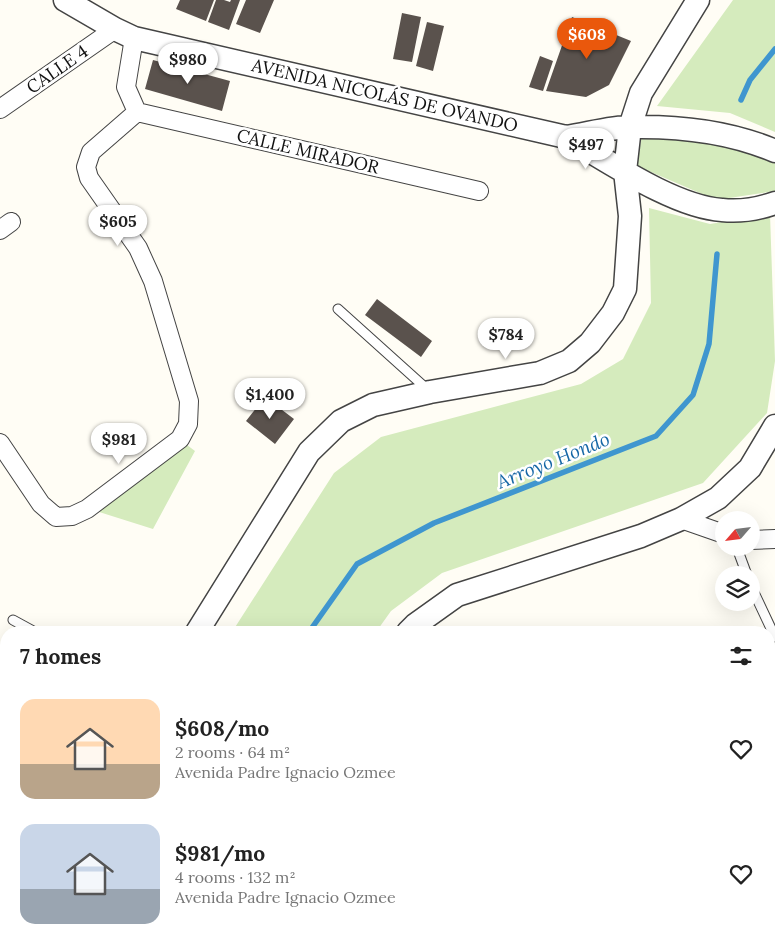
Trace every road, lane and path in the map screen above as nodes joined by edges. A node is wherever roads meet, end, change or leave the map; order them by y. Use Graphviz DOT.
graph roads {
  1 [pos="65,0"];
  2 [pos="698,0"];
  3 [pos="124,33"];
  4 [pos="0,109"];
  5 [pos="137,112"];
  6 [pos="630,127"];
  7 [pos="566,137"];
  8 [pos="775,151"];
  9 [pos="625,171"];
  10 [pos="479,191"];
  11 [pos="775,203"];
  12 [pos="338,309"];
  13 [pos="430,392"];
  14 [pos="775,426"];
  15 [pos="0,443"];
  16 [pos="681,519"];
  17 [pos="715,531"];
  18 [pos="775,539"];
  19 [pos="760,540"];
  20 [pos="760,605"];
  21 [pos="13,620"];
  22 [pos="24,626"];
  23 [pos="201,626"];
  24 [pos="414,626"];
  25 [pos="770,626"];
  1 -- 3 [label="street, AVENIDA NICOLÁS DE OVANDO"];
  2 -- 6 [label="street"];
  3 -- 4 [label="street, CALLE 4"];
  3 -- 5 [label="street"];
  3 -- 7 [label="street, AVENIDA NICOLÁS DE OVANDO"];
  5 -- 10 [label="street, CALLE MIRADOR"];
  5 -- 15 [label="street"];
  6 -- 7 [label="street, AVENIDA NICOLÁS DE OVANDO"];
  6 -- 8 [label="street, AVENIDA NICOLÁS DE OVANDO"];
  6 -- 9 [label="street"];
  7 -- 9 [label="street, AVENIDA NICOLÁS DE OVANDO"];
  9 -- 11 [label="street, AVENIDA NICOLÁS DE OVANDO"];
  9 -- 13 [label="street"];
  12 -- 13 [label="lane"];
  13 -- 23 [label="street"];
  14 -- 16 [label="street"];
  16 -- 17 [label="street"];
  16 -- 24 [label="street"];
  18 -- 19 [label="street"];
  20 -- 25 [label="lane"];
  21 -- 22 [label="lane"];
}
